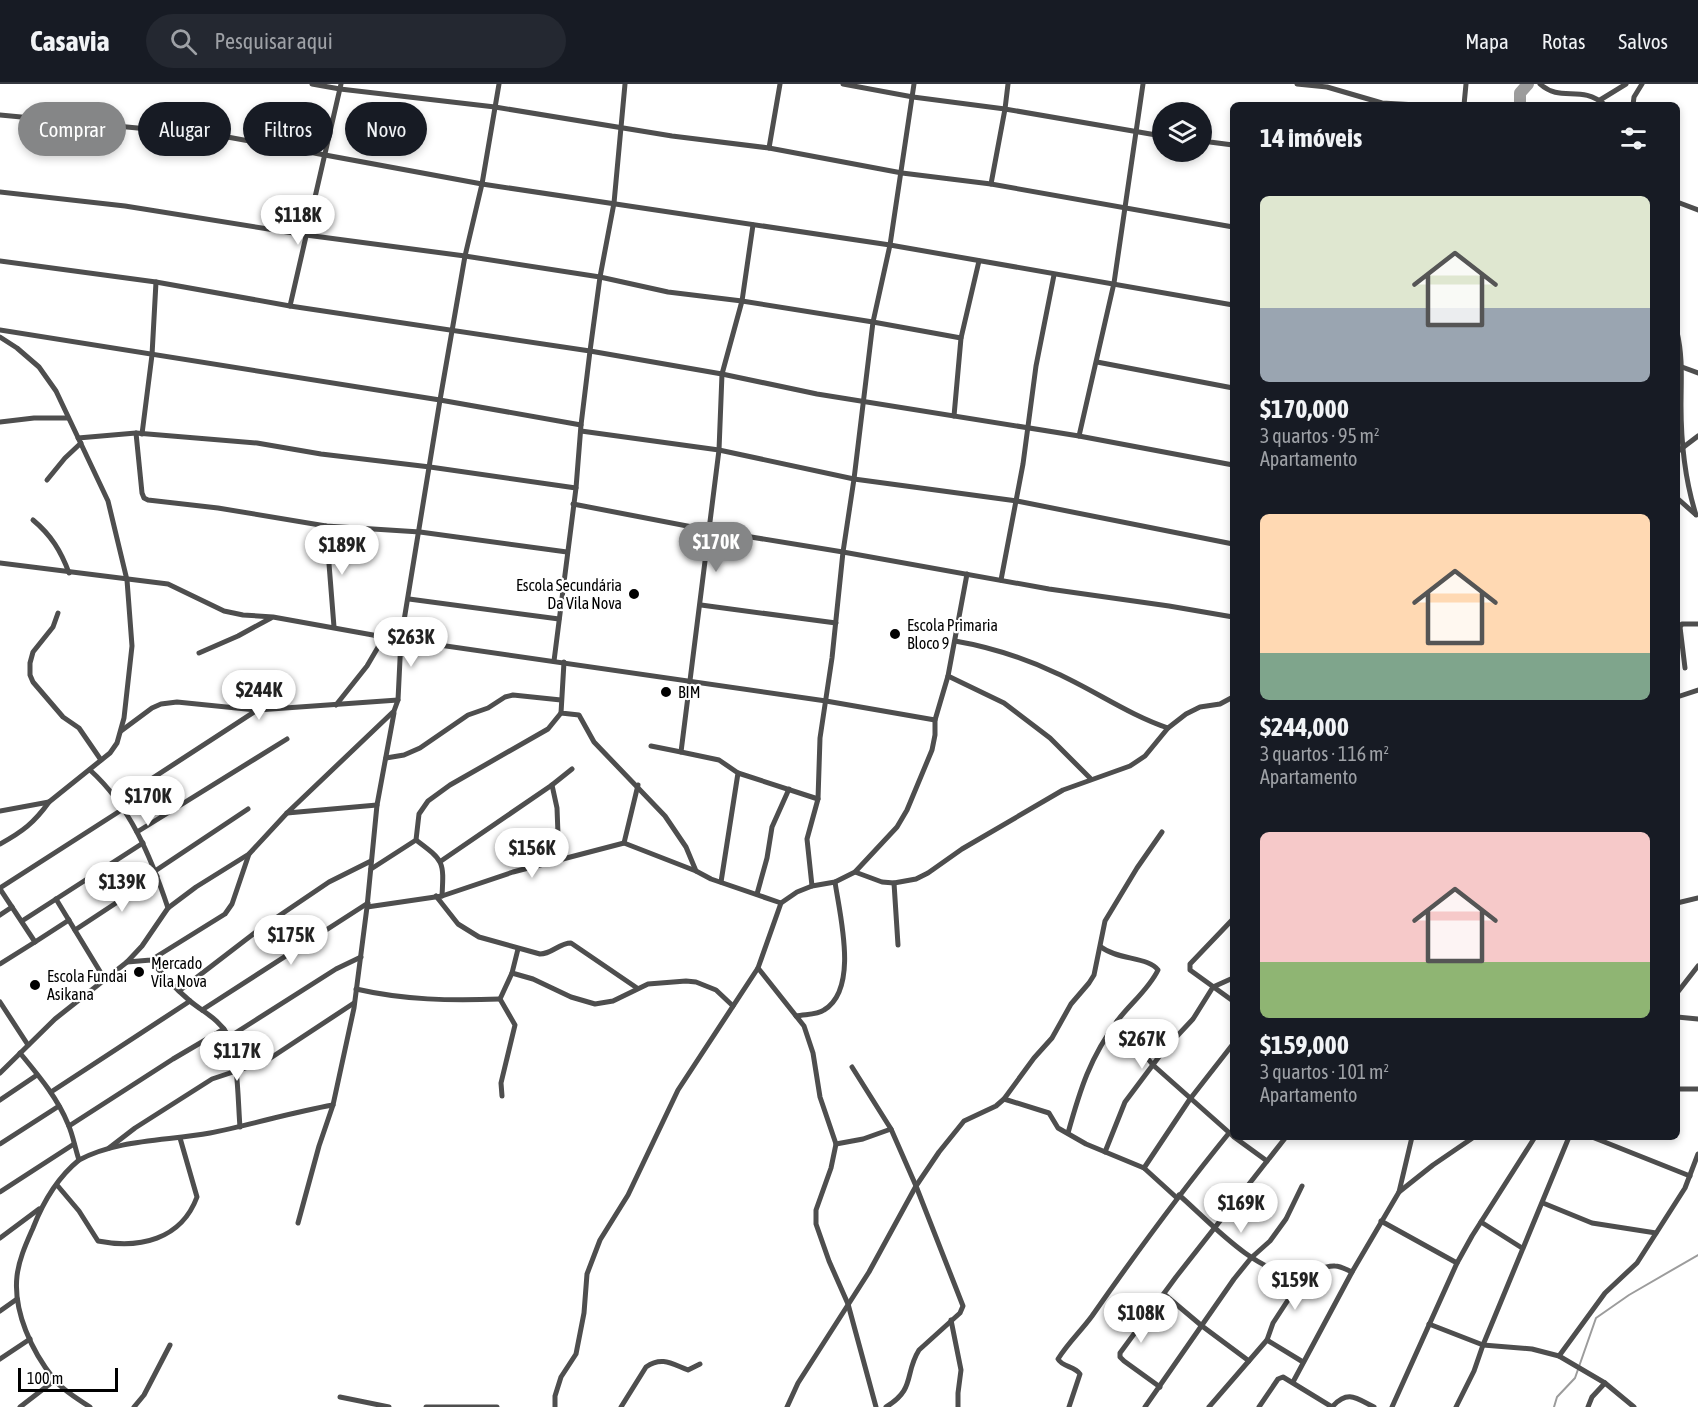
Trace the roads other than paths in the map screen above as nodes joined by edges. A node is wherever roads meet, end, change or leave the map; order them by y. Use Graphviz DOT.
graph roads {
  1 [pos="312,84"];
  2 [pos="499,84"];
  3 [pos="625,84"];
  4 [pos="780,84"];
  5 [pos="843,84"];
  6 [pos="914,84"];
  7 [pos="1008,84"];
  8 [pos="1143,84"];
  9 [pos="1298,84"];
  10 [pos="1466,84"];
  11 [pos="1626,84"];
  12 [pos="1642,84"];
  13 [pos="1541,85"];
  14 [pos="340,87"];
  15 [pos="913,97"];
  16 [pos="1380,102"];
  17 [pos="1464,102"];
  18 [pos="1602,102"];
  19 [pos="1604,102"];
  20 [pos="1633,102"];
  21 [pos="495,107"];
  22 [pos="1005,109"];
  23 [pos="0,115"];
  24 [pos="333,117"];
  25 [pos="621,128"];
  26 [pos="1137,131"];
  27 [pos="1152,134"];
  28 [pos="243,140"];
  29 [pos="1212,142"];
  30 [pos="1230,145"];
  31 [pos="769,148"];
  32 [pos="324,156"];
  33 [pos="902,173"];
  34 [pos="482,184"];
  35 [pos="991,184"];
  36 [pos="0,192"];
  37 [pos="614,203"];
  38 [pos="1680,203"];
  39 [pos="1124,209"];
  40 [pos="1698,210"];
  41 [pos="753,225"];
  42 [pos="1230,227"];
  43 [pos="306,236"];
  44 [pos="891,245"];
  45 [pos="465,256"];
  46 [pos="0,261"];
  47 [pos="979,261"];
  48 [pos="1054,275"];
  49 [pos="600,277"];
  50 [pos="156,282"];
  51 [pos="1114,283"];
  52 [pos="741,301"];
  53 [pos="1230,304"];
  54 [pos="290,306"];
  55 [pos="873,322"];
  56 [pos="453,329"];
  57 [pos="0,330"];
  58 [pos="0,337"];
  59 [pos="961,339"];
  60 [pos="590,351"];
  61 [pos="1680,353"];
  62 [pos="152,355"];
  63 [pos="1097,362"];
  64 [pos="1682,367"];
  65 [pos="722,374"];
  66 [pos="1698,374"];
  67 [pos="1230,387"];
  68 [pos="440,400"];
  69 [pos="865,401"];
  70 [pos="954,416"];
  71 [pos="68,418"];
  72 [pos="0,422"];
  73 [pos="581,428"];
  74 [pos="1026,429"];
  75 [pos="139,433"];
  76 [pos="1079,436"];
  77 [pos="1698,436"];
  78 [pos="79,440"];
  79 [pos="1683,447"];
  80 [pos="718,450"];
  81 [pos="1680,450"];
  82 [pos="1230,464"];
  83 [pos="430,467"];
  84 [pos="854,479"];
  85 [pos="47,480"];
  86 [pos="576,488"];
  87 [pos="1017,501"];
  88 [pos="1680,501"];
  89 [pos="573,504"];
  90 [pos="1697,516"];
  91 [pos="33,520"];
  92 [pos="326,526"];
  93 [pos="708,530"];
  94 [pos="420,532"];
  95 [pos="1230,543"];
  96 [pos="567,552"];
  97 [pos="843,552"];
  98 [pos="0,563"];
  99 [pos="69,573"];
  100 [pos="967,574"];
  101 [pos="1001,579"];
  102 [pos="127,580"];
  103 [pos="409,599"];
  104 [pos="701,605"];
  105 [pos="58,613"];
  106 [pos="1230,616"];
  107 [pos="273,617"];
  108 [pos="559,618"];
  109 [pos="837,623"];
  110 [pos="1698,624"];
  111 [pos="334,627"];
  112 [pos="384,637"];
  113 [pos="402,639"];
  114 [pos="955,642"];
  115 [pos="199,653"];
  116 [pos="554,661"];
  117 [pos="564,662"];
  118 [pos="1685,668"];
  119 [pos="948,676"];
  120 [pos="690,682"];
  121 [pos="1698,690"];
  122 [pos="1680,696"];
  123 [pos="1230,699"];
  124 [pos="398,700"];
  125 [pos="561,700"];
  126 [pos="826,701"];
  127 [pos="336,705"];
  128 [pos="257,710"];
  129 [pos="394,711"];
  130 [pos="561,713"];
  131 [pos="935,720"];
  132 [pos="1168,728"];
  133 [pos="121,731"];
  134 [pos="287,739"];
  135 [pos="651,746"];
  136 [pos="681,752"];
  137 [pos="386,758"];
  138 [pos="101,760"];
  139 [pos="572,769"];
  140 [pos="90,770"];
  141 [pos="738,773"];
  142 [pos="1090,778"];
  143 [pos="552,785"];
  144 [pos="638,786"];
  145 [pos="789,789"];
  146 [pos="818,799"];
  147 [pos="118,800"];
  148 [pos="49,802"];
  149 [pos="377,805"];
  150 [pos="123,809"];
  151 [pos="248,809"];
  152 [pos="0,811"];
  153 [pos="288,813"];
  154 [pos="137,832"];
  155 [pos="1162,832"];
  156 [pos="416,840"];
  157 [pos="143,843"];
  158 [pos="624,843"];
  159 [pos="0,844"];
  160 [pos="249,854"];
  161 [pos="559,860"];
  162 [pos="371,861"];
  163 [pos="441,861"];
  164 [pos="371,869"];
  165 [pos="696,871"];
  166 [pos="855,872"];
  167 [pos="156,874"];
  168 [pos="721,882"];
  169 [pos="835,882"];
  170 [pos="894,883"];
  171 [pos="812,886"];
  172 [pos="0,888"];
  173 [pos="757,894"];
  174 [pos="439,896"];
  175 [pos="1698,898"];
  176 [pos="56,899"];
  177 [pos="1680,902"];
  178 [pos="781,903"];
  179 [pos="368,905"];
  180 [pos="12,907"];
  181 [pos="168,908"];
  182 [pos="0,915"];
  183 [pos="69,920"];
  184 [pos="22,921"];
  185 [pos="1230,922"];
  186 [pos="75,930"];
  187 [pos="35,942"];
  188 [pos="898,945"];
  189 [pos="1101,946"];
  190 [pos="518,949"];
  191 [pos="361,957"];
  192 [pos="151,960"];
  193 [pos="127,962"];
  194 [pos="0,964"];
  195 [pos="1698,966"];
  196 [pos="758,968"];
  197 [pos="512,973"];
  198 [pos="105,978"];
  199 [pos="1230,979"];
  200 [pos="1213,987"];
  201 [pos="637,988"];
  202 [pos="356,989"];
  203 [pos="1680,989"];
  204 [pos="179,991"];
  205 [pos="500,999"];
  206 [pos="1230,999"];
  207 [pos="190,1001"];
  208 [pos="0,1002"];
  209 [pos="354,1003"];
  210 [pos="734,1006"];
  211 [pos="202,1010"];
  212 [pos="2,1011"];
  213 [pos="796,1016"];
  214 [pos="1680,1017"];
  215 [pos="1698,1020"];
  216 [pos="1117,1021"];
  217 [pos="224,1029"];
  218 [pos="229,1036"];
  219 [pos="28,1045"];
  220 [pos="1230,1048"];
  221 [pos="20,1053"];
  222 [pos="1153,1065"];
  223 [pos="852,1066"];
  224 [pos="235,1071"];
  225 [pos="0,1073"];
  226 [pos="37,1075"];
  227 [pos="1680,1089"];
  228 [pos="1698,1089"];
  229 [pos="51,1092"];
  230 [pos="502,1096"];
  231 [pos="1004,1099"];
  232 [pos="1190,1099"];
  233 [pos="0,1100"];
  234 [pos="333,1105"];
  235 [pos="59,1106"];
  236 [pos="69,1126"];
  237 [pos="240,1127"];
  238 [pos="891,1130"];
  239 [pos="1068,1133"];
  240 [pos="1230,1133"];
  241 [pos="1230,1137"];
  242 [pos="180,1138"];
  243 [pos="1239,1140"];
  244 [pos="1284,1140"];
  245 [pos="1411,1140"];
  246 [pos="1470,1140"];
  247 [pos="1533,1140"];
  248 [pos="1568,1140"];
  249 [pos="1600,1140"];
  250 [pos="0,1144"];
  251 [pos="74,1144"];
  252 [pos="836,1144"];
  253 [pos="109,1148"];
  254 [pos="1105,1152"];
  255 [pos="1698,1154"];
  256 [pos="79,1160"];
  257 [pos="1266,1161"];
  258 [pos="1143,1168"];
  259 [pos="1690,1176"];
  260 [pos="57,1185"];
  261 [pos="916,1186"];
  262 [pos="1302,1186"];
  263 [pos="0,1192"];
  264 [pos="1399,1192"];
  265 [pos="1178,1196"];
  266 [pos="1543,1203"];
  267 [pos="40,1209"];
  268 [pos="1381,1221"];
  269 [pos="1480,1222"];
  270 [pos="298,1223"];
  271 [pos="1215,1227"];
  272 [pos="1656,1233"];
  273 [pos="0,1238"];
  274 [pos="1522,1248"];
  275 [pos="1251,1258"];
  276 [pos="1457,1263"];
  277 [pos="1352,1272"];
  278 [pos="1305,1274"];
  279 [pos="1164,1294"];
  280 [pos="17,1299"];
  281 [pos="848,1304"];
  282 [pos="0,1311"];
  283 [pos="951,1320"];
  284 [pos="1429,1324"];
  285 [pos="1202,1326"];
  286 [pos="30,1340"];
  287 [pos="1267,1340"];
  288 [pos="170,1345"];
  289 [pos="1483,1345"];
  290 [pos="1559,1356"];
  291 [pos="0,1359"];
  292 [pos="1249,1361"];
  293 [pos="1303,1362"];
  294 [pos="700,1364"];
  295 [pos="55,1380"];
  296 [pos="1293,1382"];
  297 [pos="1605,1383"];
  298 [pos="1161,1387"];
  299 [pos="339,1397"];
  300 [pos="478,1406"];
  301 [pos="20,1407"];
  302 [pos="90,1407"];
  303 [pos="134,1407"];
  304 [pos="389,1407"];
  305 [pos="426,1407"];
  306 [pos="497,1407"];
  307 [pos="555,1407"];
  308 [pos="621,1407"];
  309 [pos="788,1407"];
  310 [pos="876,1407"];
  311 [pos="886,1407"];
  312 [pos="958,1407"];
  313 [pos="1069,1407"];
  314 [pos="1145,1407"];
  315 [pos="1209,1407"];
  316 [pos="1259,1407"];
  317 [pos="1332,1407"];
  318 [pos="1374,1407"];
  319 [pos="1392,1407"];
  320 [pos="1456,1407"];
  321 [pos="1588,1407"];
  322 [pos="1634,1407"];
  1 -- 14 [label="street"];
  2 -- 21 [label="street"];
  3 -- 25 [label="street"];
  4 -- 31 [label="street"];
  5 -- 15 [label="street"];
  6 -- 15 [label="street"];
  7 -- 22 [label="street"];
  8 -- 26 [label="street"];
  9 -- 16 [label="street"];
  10 -- 17 [label="street"];
  11 -- 19 [label="street"];
  12 -- 20 [label="street"];
  13 -- 18 [label="street"];
  14 -- 21 [label="street"];
  14 -- 24 [label="street"];
  15 -- 22 [label="street"];
  15 -- 33 [label="street"];
  21 -- 25 [label="street"];
  21 -- 34 [label="street"];
  22 -- 26 [label="street"];
  22 -- 35 [label="street"];
  23 -- 28 [label="street"];
  25 -- 31 [label="street"];
  25 -- 37 [label="street"];
  26 -- 27 [label="street"];
  26 -- 39 [label="street"];
  29 -- 30 [label="street"];
  31 -- 33 [label="street"];
  32 -- 34 [label="street"];
  32 -- 43 [label="street"];
  33 -- 35 [label="street"];
  33 -- 44 [label="street"];
  34 -- 37 [label="street"];
  34 -- 45 [label="street"];
  35 -- 39 [label="street"];
  36 -- 43 [label="street"];
  37 -- 41 [label="street"];
  37 -- 49 [label="street"];
  38 -- 40 [label="street"];
  39 -- 42 [label="street"];
  39 -- 51 [label="street"];
  41 -- 44 [label="street"];
  41 -- 52 [label="street"];
  43 -- 45 [label="street"];
  43 -- 54 [label="street"];
  44 -- 47 [label="street"];
  44 -- 55 [label="street"];
  45 -- 49 [label="street"];
  45 -- 56 [label="street"];
  46 -- 50 [label="street"];
  47 -- 48 [label="street"];
  47 -- 59 [label="street"];
  48 -- 51 [label="street"];
  48 -- 74 [label="street"];
  49 -- 52 [label="street"];
  49 -- 60 [label="street"];
  50 -- 54 [label="street"];
  50 -- 62 [label="street"];
  51 -- 53 [label="street"];
  51 -- 63 [label="street"];
  52 -- 55 [label="street"];
  52 -- 65 [label="street"];
  54 -- 56 [label="street"];
  55 -- 59 [label="street"];
  55 -- 69 [label="street"];
  56 -- 60 [label="street"];
  56 -- 68 [label="street"];
  57 -- 62 [label="street"];
  58 -- 71 [label="street"];
  59 -- 70 [label="street"];
  60 -- 65 [label="street"];
  60 -- 73 [label="street"];
  61 -- 64 [label="street"];
  62 -- 68 [label="street"];
  62 -- 75 [label="street"];
  63 -- 67 [label="street"];
  63 -- 76 [label="street"];
  64 -- 66 [label="street"];
  64 -- 79 [label="street"];
  65 -- 69 [label="street"];
  65 -- 80 [label="street"];
  68 -- 73 [label="street"];
  68 -- 83 [label="street"];
  69 -- 70 [label="street"];
  69 -- 84 [label="street"];
  70 -- 74 [label="street"];
  71 -- 72 [label="street"];
  71 -- 78 [label="street"];
  73 -- 80 [label="street"];
  73 -- 86 [label="street"];
  74 -- 76 [label="street"];
  74 -- 87 [label="street"];
  75 -- 78 [label="street"];
  75 -- 83 [label="street"];
  75 -- 92 [label="street"];
  76 -- 82 [label="street"];
  77 -- 79 [label="street"];
  78 -- 85 [label="street"];
  78 -- 102 [label="street"];
  79 -- 81 [label="street"];
  79 -- 90 [label="street"];
  80 -- 84 [label="street"];
  80 -- 93 [label="street"];
  83 -- 86 [label="street"];
  83 -- 94 [label="street"];
  84 -- 87 [label="street"];
  84 -- 97 [label="street"];
  86 -- 89 [label="street"];
  87 -- 95 [label="street"];
  87 -- 101 [label="street"];
  88 -- 90 [label="street"];
  89 -- 93 [label="street"];
  89 -- 96 [label="street"];
  91 -- 99 [label="street"];
  92 -- 94 [label="street"];
  92 -- 111 [label="street"];
  93 -- 97 [label="street"];
  93 -- 104 [label="street"];
  94 -- 96 [label="street"];
  94 -- 103 [label="street"];
  96 -- 108 [label="street"];
  97 -- 100 [label="street"];
  97 -- 109 [label="street"];
  98 -- 99 [label="street"];
  99 -- 102 [label="street"];
  100 -- 101 [label="street"];
  100 -- 114 [label="street"];
  101 -- 106 [label="street"];
  102 -- 107 [label="street"];
  102 -- 133 [label="street"];
  103 -- 108 [label="street"];
  103 -- 113 [label="street"];
  104 -- 109 [label="street"];
  104 -- 120 [label="street"];
  105 -- 138 [label="street"];
  107 -- 111 [label="street"];
  107 -- 115 [label="street"];
  108 -- 116 [label="street"];
  109 -- 126 [label="street"];
  110 -- 118 [label="street"];
  111 -- 112 [label="street"];
  112 -- 113 [label="street"];
  112 -- 127 [label="street"];
  113 -- 116 [label="street"];
  113 -- 124 [label="street"];
  114 -- 119 [label="street"];
  114 -- 132 [label="street"];
  116 -- 117 [label="street"];
  117 -- 120 [label="street"];
  117 -- 125 [label="street"];
  119 -- 131 [label="street"];
  119 -- 142 [label="street"];
  120 -- 126 [label="street"];
  120 -- 136 [label="street"];
  121 -- 122 [label="street"];
  123 -- 132 [label="street"];
  124 -- 127 [label="street"];
  124 -- 129 [label="street"];
  125 -- 130 [label="street"];
  125 -- 137 [label="street"];
  126 -- 131 [label="street"];
  126 -- 146 [label="street"];
  127 -- 128 [label="street"];
  128 -- 133 [label="street"];
  128 -- 147 [label="street"];
  129 -- 137 [label="street"];
  129 -- 153 [label="street"];
  130 -- 144 [label="street"];
  130 -- 156 [label="street"];
  131 -- 166 [label="street"];
  132 -- 142 [label="street"];
  133 -- 138 [label="street"];
  134 -- 154 [label="street"];
  135 -- 136 [label="street"];
  136 -- 141 [label="street"];
  137 -- 149 [label="street"];
  138 -- 140 [label="street"];
  139 -- 143 [label="street"];
  140 -- 147 [label="street"];
  140 -- 148 [label="street"];
  141 -- 145 [label="street"];
  141 -- 168 [label="street"];
  142 -- 170 [label="street"];
  143 -- 161 [label="street"];
  143 -- 163 [label="street"];
  144 -- 158 [label="street"];
  144 -- 165 [label="street"];
  145 -- 146 [label="street"];
  145 -- 173 [label="street"];
  146 -- 171 [label="street"];
  147 -- 150 [label="street"];
  148 -- 152 [label="street"];
  148 -- 159 [label="street"];
  149 -- 153 [label="street"];
  149 -- 162 [label="street"];
  150 -- 154 [label="street"];
  150 -- 172 [label="street"];
  151 -- 167 [label="street"];
  153 -- 160 [label="street"];
  154 -- 157 [label="street"];
  155 -- 189 [label="street"];
  156 -- 163 [label="street"];
  156 -- 164 [label="street"];
  157 -- 167 [label="street"];
  157 -- 176 [label="street"];
  158 -- 161 [label="street"];
  158 -- 165 [label="street"];
  160 -- 181 [label="street"];
  160 -- 192 [label="street"];
  161 -- 174 [label="street"];
  162 -- 164 [label="street"];
  162 -- 204 [label="street"];
  163 -- 174 [label="street"];
  164 -- 179 [label="street"];
  165 -- 168 [label="street"];
  166 -- 169 [label="street"];
  166 -- 170 [label="street"];
  167 -- 181 [label="street"];
  167 -- 186 [label="street"];
  168 -- 173 [label="street"];
  169 -- 171 [label="street"];
  169 -- 213 [label="street"];
  170 -- 188 [label="street"];
  171 -- 178 [label="street"];
  172 -- 180 [label="street"];
  173 -- 178 [label="street"];
  174 -- 179 [label="street"];
  174 -- 190 [label="street"];
  175 -- 177 [label="street"];
  176 -- 183 [label="street"];
  176 -- 184 [label="street"];
  178 -- 196 [label="street"];
  179 -- 191 [label="street"];
  179 -- 211 [label="street"];
  180 -- 182 [label="street"];
  180 -- 184 [label="street"];
  181 -- 193 [label="street"];
  183 -- 186 [label="street"];
  183 -- 187 [label="street"];
  184 -- 187 [label="street"];
  185 -- 200 [label="street"];
  186 -- 198 [label="street"];
  187 -- 194 [label="street"];
  189 -- 216 [label="street"];
  189 -- 231 [label="street"];
  190 -- 197 [label="street"];
  190 -- 201 [label="street"];
  191 -- 202 [label="street"];
  191 -- 218 [label="street"];
  192 -- 193 [label="street"];
  192 -- 204 [label="street"];
  193 -- 198 [label="street"];
  195 -- 203 [label="street"];
  196 -- 210 [label="street"];
  196 -- 213 [label="street"];
  197 -- 201 [label="street"];
  197 -- 205 [label="street"];
  198 -- 219 [label="street"];
  199 -- 200 [label="street"];
  200 -- 206 [label="street"];
  200 -- 222 [label="street"];
  201 -- 210 [label="street"];
  202 -- 205 [label="street"];
  202 -- 209 [label="street"];
  204 -- 207 [label="street"];
  205 -- 230 [label="street"];
  207 -- 211 [label="street"];
  207 -- 229 [label="street"];
  208 -- 212 [label="street"];
  209 -- 224 [label="street"];
  209 -- 234 [label="street"];
  210 -- 307 [label="street"];
  211 -- 217 [label="street"];
  212 -- 219 [label="street"];
  213 -- 252 [label="street"];
  214 -- 215 [label="street"];
  216 -- 222 [label="street"];
  216 -- 239 [label="street"];
  217 -- 218 [label="street"];
  217 -- 236 [label="street"];
  218 -- 224 [label="street"];
  219 -- 221 [label="street"];
  220 -- 232 [label="street"];
  221 -- 225 [label="street"];
  221 -- 226 [label="street"];
  222 -- 232 [label="street"];
  222 -- 254 [label="street"];
  223 -- 238 [label="street"];
  224 -- 237 [label="street"];
  224 -- 253 [label="street"];
  226 -- 229 [label="street"];
  226 -- 233 [label="street"];
  227 -- 228 [label="street"];
  229 -- 235 [label="street"];
  231 -- 239 [label="street"];
  231 -- 261 [label="street"];
  232 -- 240 [label="street"];
  232 -- 258 [label="street"];
  234 -- 237 [label="street"];
  234 -- 270 [label="street"];
  235 -- 236 [label="street"];
  235 -- 250 [label="street"];
  236 -- 251 [label="street"];
  237 -- 242 [label="street"];
  238 -- 252 [label="street"];
  238 -- 261 [label="street"];
  239 -- 254 [label="street"];
  241 -- 265 [label="street"];
  242 -- 253 [label="street"];
  242 -- 260 [label="street"];
  243 -- 257 [label="street"];
  244 -- 257 [label="street"];
  245 -- 264 [label="street"];
  246 -- 264 [label="street"];
  247 -- 269 [label="street"];
  248 -- 266 [label="street"];
  249 -- 259 [label="street"];
  251 -- 256 [label="street"];
  251 -- 263 [label="street"];
  252 -- 281 [label="street"];
  253 -- 256 [label="street"];
  254 -- 258 [label="street"];
  255 -- 259 [label="street"];
  256 -- 260 [label="street"];
  257 -- 271 [label="street"];
  258 -- 265 [label="street"];
  259 -- 272 [label="street"];
  260 -- 267 [label="street"];
  261 -- 281 [label="street"];
  261 -- 283 [label="street"];
  262 -- 275 [label="street"];
  264 -- 268 [label="street"];
  265 -- 271 [label="street"];
  265 -- 313 [label="street"];
  266 -- 272 [label="street"];
  266 -- 274 [label="street"];
  267 -- 273 [label="street"];
  267 -- 280 [label="street"];
  268 -- 276 [label="street"];
  268 -- 277 [label="street"];
  269 -- 274 [label="street"];
  269 -- 276 [label="street"];
  271 -- 275 [label="street"];
  271 -- 279 [label="street"];
  272 -- 290 [label="street"];
  274 -- 289 [label="street"];
  275 -- 278 [label="street"];
  275 -- 285 [label="street"];
  276 -- 284 [label="street"];
  277 -- 278 [label="street"];
  277 -- 293 [label="street"];
  278 -- 287 [label="street"];
  279 -- 285 [label="street"];
  279 -- 298 [label="street"];
  280 -- 282 [label="street"];
  280 -- 286 [label="street"];
  281 -- 309 [label="street"];
  281 -- 310 [label="street"];
  283 -- 311 [label="street"];
  283 -- 312 [label="street"];
  284 -- 289 [label="street"];
  284 -- 319 [label="street"];
  285 -- 292 [label="street"];
  285 -- 298 [label="street"];
  286 -- 291 [label="street"];
  286 -- 295 [label="street"];
  287 -- 292 [label="street"];
  287 -- 293 [label="street"];
  288 -- 303 [label="street"];
  289 -- 290 [label="street"];
  289 -- 320 [label="street"];
  290 -- 297 [label="street"];
  292 -- 315 [label="street"];
  293 -- 296 [label="street"];
  294 -- 308 [label="street"];
  295 -- 301 [label="street"];
  295 -- 302 [label="street"];
  296 -- 316 [label="street"];
  296 -- 317 [label="street"];
  297 -- 321 [label="street"];
  297 -- 322 [label="street"];
  298 -- 314 [label="street"];
  299 -- 304 [label="street"];
  300 -- 305 [label="street"];
  300 -- 306 [label="street"];
  317 -- 318 [label="street"];
}
